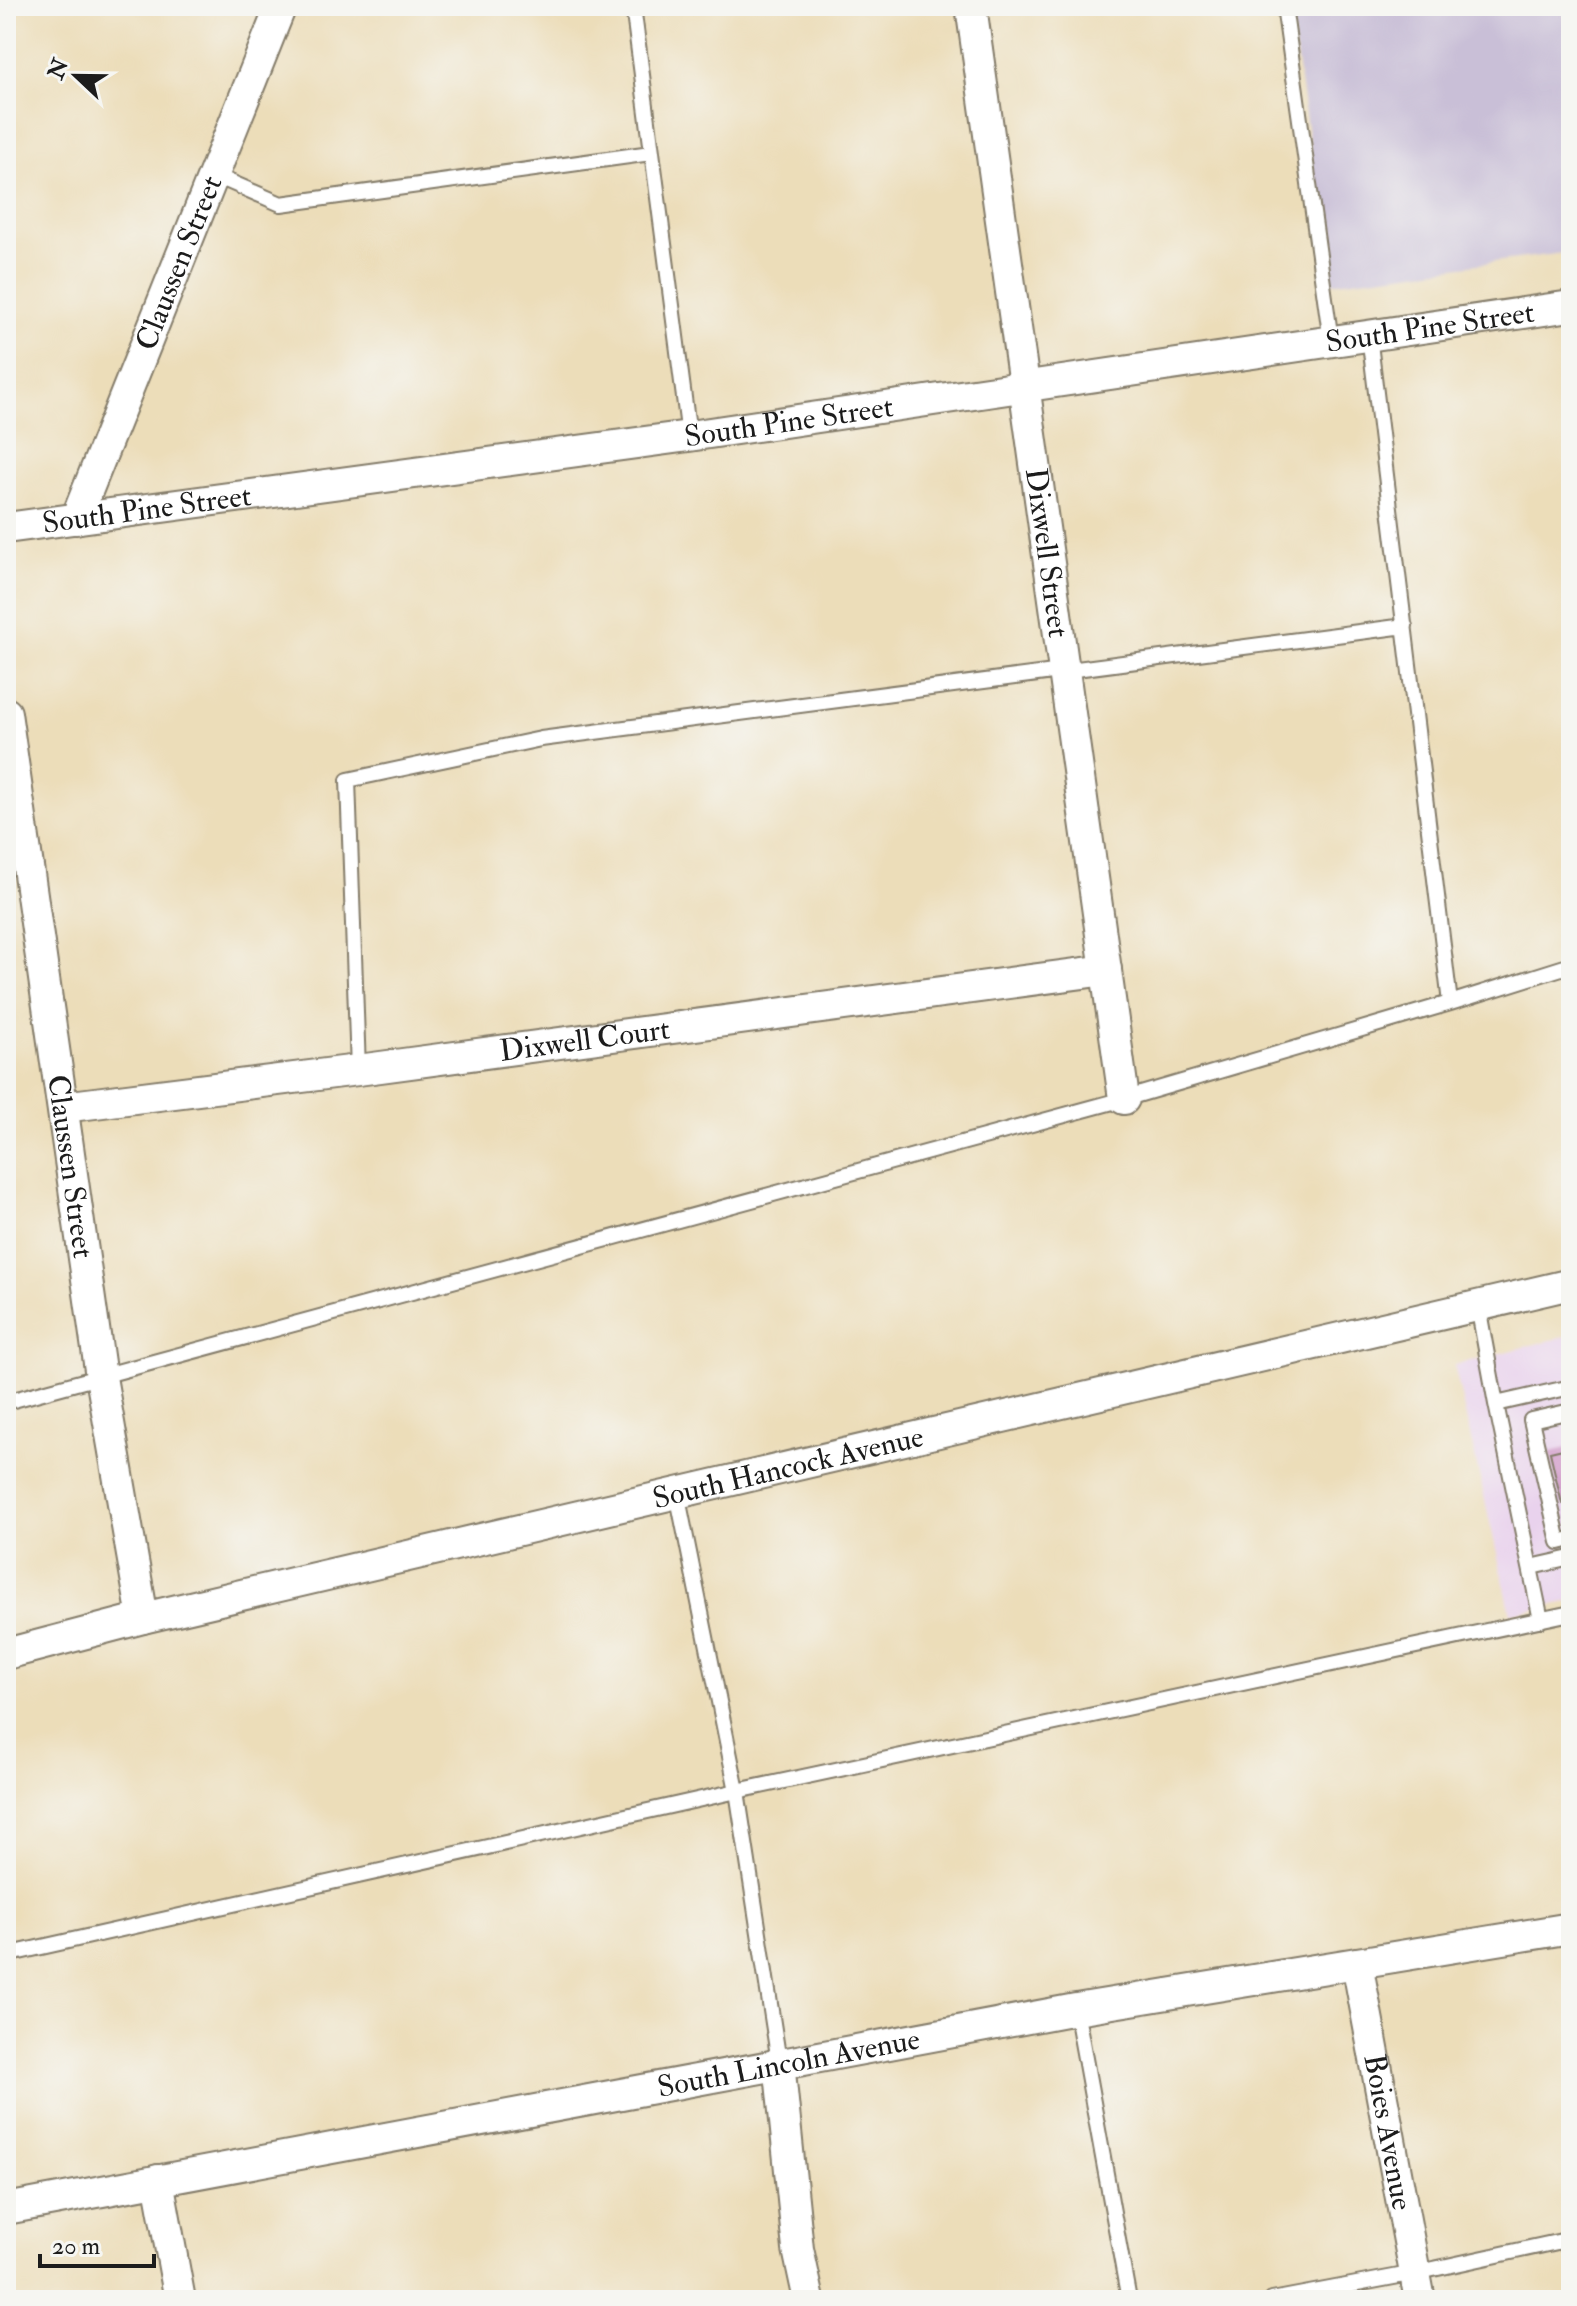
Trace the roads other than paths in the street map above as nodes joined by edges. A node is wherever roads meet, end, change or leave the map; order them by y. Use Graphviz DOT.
graph roads {
  1 [pos="281,6"];
  2 [pos="633,6"];
  3 [pos="971,6"];
  4 [pos="1284,6"];
  5 [pos="651,153"];
  6 [pos="214,175"];
  7 [pos="1571,306"];
  8 [pos="1369,335"];
  9 [pos="1331,341"];
  10 [pos="1024,387"];
  11 [pos="689,436"];
  12 [pos="76,519"];
  13 [pos="6,528"];
  14 [pos="1405,626"];
  15 [pos="1064,670"];
  16 [pos="6,713"];
  17 [pos="1571,965"];
  18 [pos="1106,970"];
  19 [pos="1450,1003"];
  20 [pos="358,1070"];
  21 [pos="1124,1099"];
  22 [pos="63,1107"];
  23 [pos="1571,1284"];
  24 [pos="1478,1306"];
  25 [pos="101,1377"];
  26 [pos="1571,1387"];
  27 [pos="6,1402"];
  28 [pos="1496,1404"];
  29 [pos="1571,1411"];
  30 [pos="677,1493"];
  31 [pos="1571,1539"];
  32 [pos="1571,1558"];
  33 [pos="1531,1567"];
  34 [pos="1571,1613"];
  35 [pos="143,1618"];
  36 [pos="1541,1620"];
  37 [pos="6,1654"];
  38 [pos="737,1791"];
  39 [pos="1571,1928"];
  40 [pos="6,1955"];
  41 [pos="1357,1963"];
  42 [pos="1076,2009"];
  43 [pos="779,2062"];
  44 [pos="158,2180"];
  45 [pos="6,2209"];
  46 [pos="1571,2239"];
  47 [pos="1418,2287"];
  48 [pos="180,2300"];
  49 [pos="809,2300"];
  50 [pos="1129,2300"];
  51 [pos="1272,2300"];
  1 -- 6 [label="street, Claussen Street"];
  2 -- 5 [label="lane"];
  3 -- 10 [label="street, Dixwell Street"];
  4 -- 9 [label="lane"];
  5 -- 6 [label="lane"];
  5 -- 11 [label="lane"];
  6 -- 12 [label="street, Claussen Street"];
  7 -- 8 [label="street, South Pine Street"];
  8 -- 9 [label="street, South Pine Street"];
  8 -- 14 [label="lane"];
  9 -- 10 [label="street, South Pine Street"];
  10 -- 11 [label="street, South Pine Street"];
  10 -- 15 [label="street, Dixwell Street"];
  11 -- 12 [label="street, South Pine Street"];
  12 -- 13 [label="street, South Pine Street"];
  14 -- 15 [label="lane"];
  14 -- 19 [label="lane"];
  15 -- 18 [label="street, Dixwell Street"];
  15 -- 20 [label="lane"];
  16 -- 22 [label="street, Claussen Street"];
  17 -- 19 [label="lane"];
  18 -- 20 [label="street, Dixwell Court"];
  18 -- 21 [label="street, Dixwell Street"];
  19 -- 21 [label="lane"];
  20 -- 22 [label="street, Dixwell Court"];
  21 -- 25 [label="lane"];
  22 -- 25 [label="street, Claussen Street"];
  23 -- 24 [label="street, South Hancock Avenue"];
  24 -- 28 [label="lane"];
  24 -- 30 [label="street, South Hancock Avenue"];
  25 -- 27 [label="lane"];
  25 -- 35 [label="street, Claussen Street"];
  26 -- 28 [label="lane"];
  28 -- 33 [label="lane"];
  29 -- 31 [label="lane"];
  30 -- 35 [label="street, South Hancock Avenue"];
  30 -- 38 [label="lane"];
  32 -- 33 [label="lane"];
  33 -- 36 [label="lane"];
  34 -- 36 [label="lane"];
  35 -- 37 [label="street, South Hancock Avenue"];
  36 -- 38 [label="lane"];
  38 -- 40 [label="lane"];
  38 -- 43 [label="lane"];
  39 -- 41 [label="street, South Lincoln Avenue"];
  41 -- 42 [label="street, South Lincoln Avenue"];
  41 -- 47 [label="street, Boies Avenue"];
  42 -- 43 [label="street, South Lincoln Avenue"];
  42 -- 50 [label="lane"];
  43 -- 44 [label="street, South Lincoln Avenue"];
  43 -- 49 [label="street"];
  44 -- 45 [label="street, South Lincoln Avenue"];
  44 -- 48 [label="street"];
  46 -- 47 [label="lane"];
  47 -- 51 [label="lane"];
}
